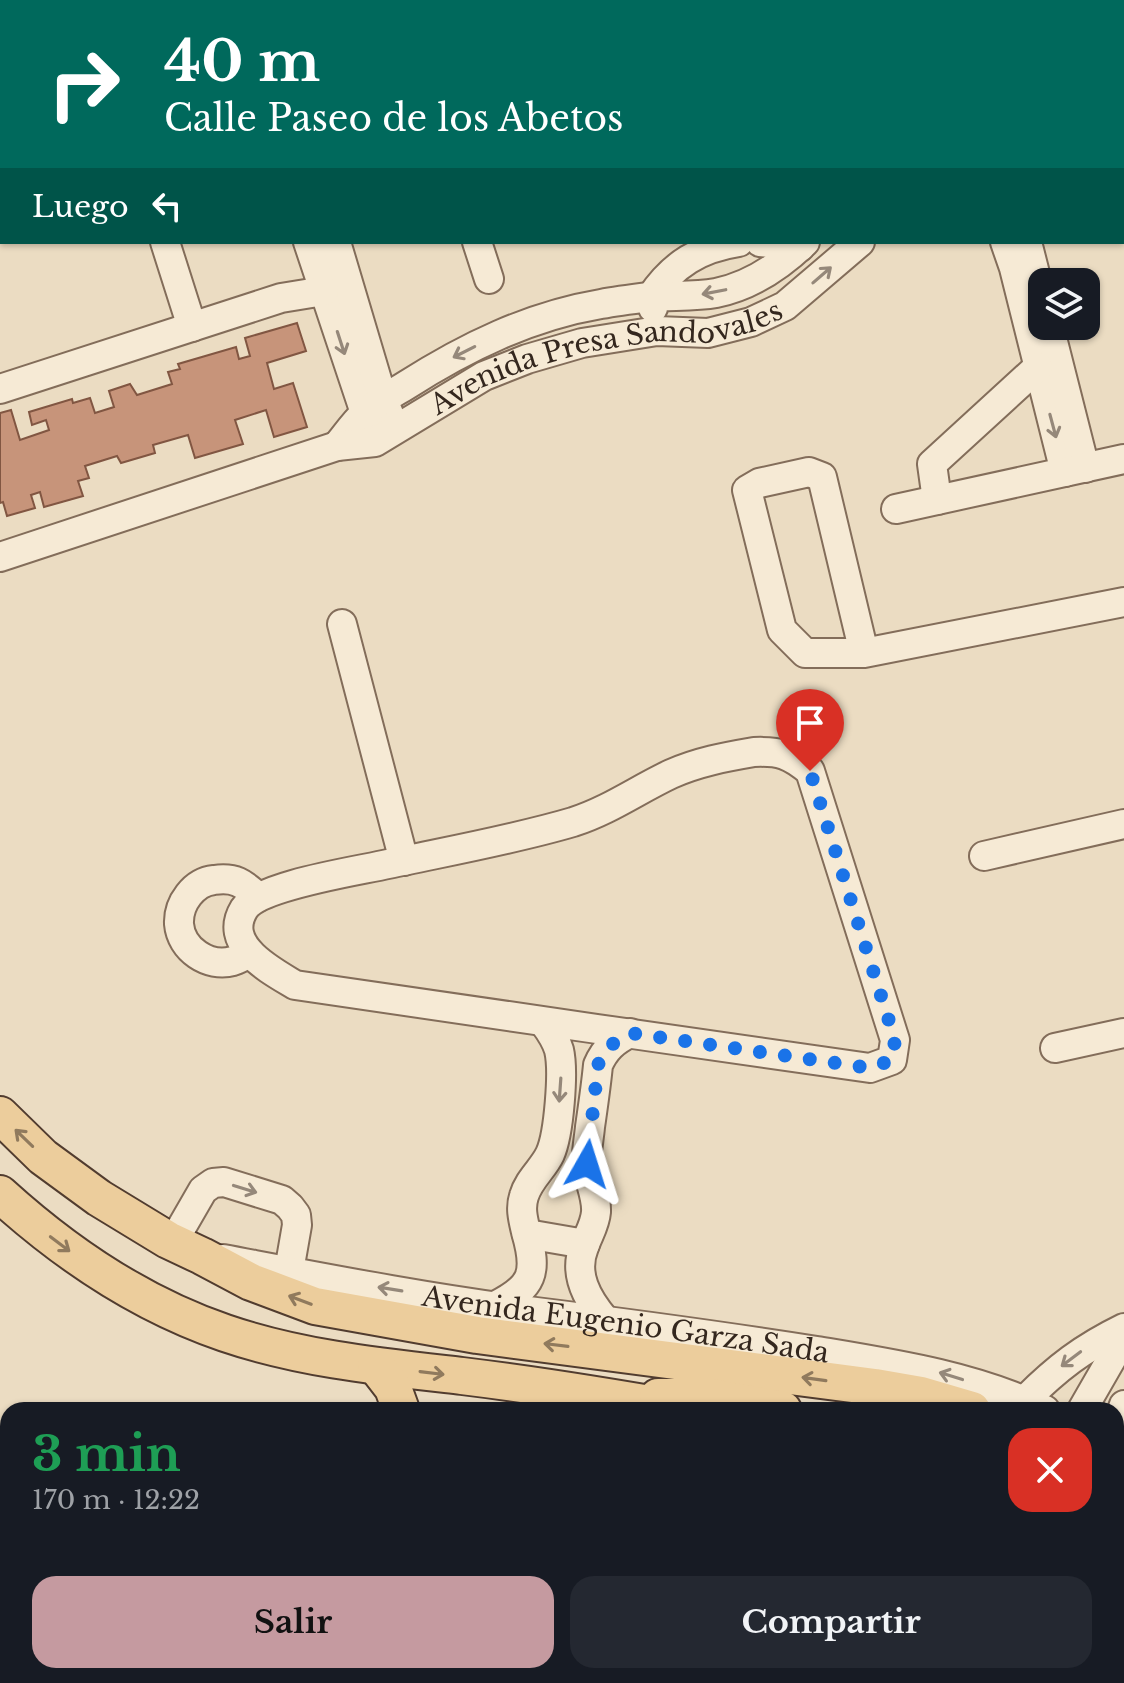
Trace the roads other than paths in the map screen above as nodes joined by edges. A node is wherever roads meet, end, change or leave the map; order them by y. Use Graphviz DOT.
graph roads {
  1 [pos="166,244"];
  2 [pos="309,244"];
  3 [pos="336,244"];
  4 [pos="478,244"];
  5 [pos="729,244"];
  6 [pos="858,244"];
  7 [pos="1006,244"];
  8 [pos="1028,244"];
  9 [pos="802,245"];
  10 [pos="701,247"];
  11 [pos="1034,268"];
  12 [pos="489,279"];
  13 [pos="324,291"];
  14 [pos="651,297"];
  15 [pos="192,327"];
  16 [pos="657,331"];
  17 [pos="1052,340"];
  18 [pos="1041,378"];
  19 [pos="0,389"];
  20 [pos="374,407"];
  21 [pos="385,436"];
  22 [pos="337,446"];
  23 [pos="1124,459"];
  24 [pos="1075,470"];
  25 [pos="947,497"];
  26 [pos="896,509"];
  27 [pos="0,557"];
  28 [pos="1124,602"];
  29 [pos="342,624"];
  30 [pos="872,652"];
  31 [pos="1124,824"];
  32 [pos="984,856"];
  33 [pos="404,861"];
  34 [pos="258,897"];
  35 [pos="250,953"];
  36 [pos="544,1023"];
  37 [pos="630,1033"];
  38 [pos="1124,1033"];
  39 [pos="1055,1048"];
  40 [pos="0,1115"];
  41 [pos="0,1194"];
  42 [pos="527,1234"];
  43 [pos="585,1244"];
  44 [pos="188,1249"];
  45 [pos="289,1271"];
  46 [pos="495,1306"];
  47 [pos="605,1320"];
  48 [pos="1124,1328"];
  49 [pos="1124,1337"];
  50 [pos="376,1366"];
  51 [pos="875,1386"];
  52 [pos="398,1402"];
  53 [pos="595,1402"];
  54 [pos="630,1402"];
  55 [pos="739,1402"];
  56 [pos="945,1402"];
  57 [pos="1026,1402"];
  58 [pos="1036,1402"];
  59 [pos="1087,1402"];
  1 -- 15 [label="street"];
  2 -- 13 [label="street"];
  3 -- 20 [label="street"];
  4 -- 12 [label="street"];
  5 -- 10 [label="street, Avenida Presa Sandovales"];
  16 -- 6 [label="street, Avenida Presa Sandovales, one-way"];
  7 -- 18 [label="street"];
  8 -- 11 [label="street"];
  9 -- 14 [label="street, Avenida Presa Sandovales, one-way"];
  10 -- 14 [label="street, Avenida Presa Sandovales"];
  13 -- 15 [label="street"];
  13 -- 20 [label="street, one-way"];
  14 -- 16 [label="street"];
  14 -- 20 [label="street, Avenida Presa Sandovales, one-way"];
  15 -- 19 [label="street"];
  16 -- 21 [label="street, Avenida Presa Sandovales"];
  17 -- 24 [label="street"];
  18 -- 24 [label="street, one-way"];
  18 -- 25 [label="street"];
  20 -- 21 [label="street"];
  20 -- 22 [label="street, Avenida Presa Sandovales"];
  21 -- 22 [label="street, Avenida Presa Sandovales"];
  22 -- 27 [label="street, Avenida Presa Sandovales"];
  23 -- 24 [label="street"];
  24 -- 25 [label="street"];
  25 -- 26 [label="street"];
  28 -- 30 [label="street"];
  29 -- 33 [label="street"];
  30 -- 30 [label="street"];
  31 -- 32 [label="street"];
  33 -- 34 [label="street"];
  33 -- 37 [label="street"];
  34 -- 35 [label="street"];
  34 -- 35 [label="street"];
  35 -- 36 [label="street"];
  36 -- 37 [label="street"];
  36 -- 42 [label="street, one-way"];
  37 -- 43 [label="street"];
  38 -- 39 [label="street"];
  44 -- 40 [label="main road, Avenida Eugenio Garza Sada, one-way"];
  41 -- 50 [label="main road, one-way"];
  42 -- 43 [label="street"];
  42 -- 46 [label="street"];
  43 -- 47 [label="street"];
  44 -- 45 [label="street, Avenida Eugenio Garza Sada"];
  44 -- 45 [label="street, one-way"];
  51 -- 44 [label="main road, Avenida Eugenio Garza Sada, one-way"];
  46 -- 45 [label="street, Avenida Eugenio Garza Sada, one-way"];
  46 -- 47 [label="street, Avenida Eugenio Garza Sada"];
  47 -- 51 [label="street, Avenida Eugenio Garza Sada"];
  48 -- 58 [label="street, one-way"];
  49 -- 59 [label="street"];
  50 -- 52 [label="main road"];
  50 -- 53 [label="main road, one-way"];
  51 -- 56 [label="main road, Avenida Eugenio Garza Sada"];
  57 -- 51 [label="street, Avenida Eugenio Garza Sada, one-way"];
  54 -- 55 [label="main road"];
}
